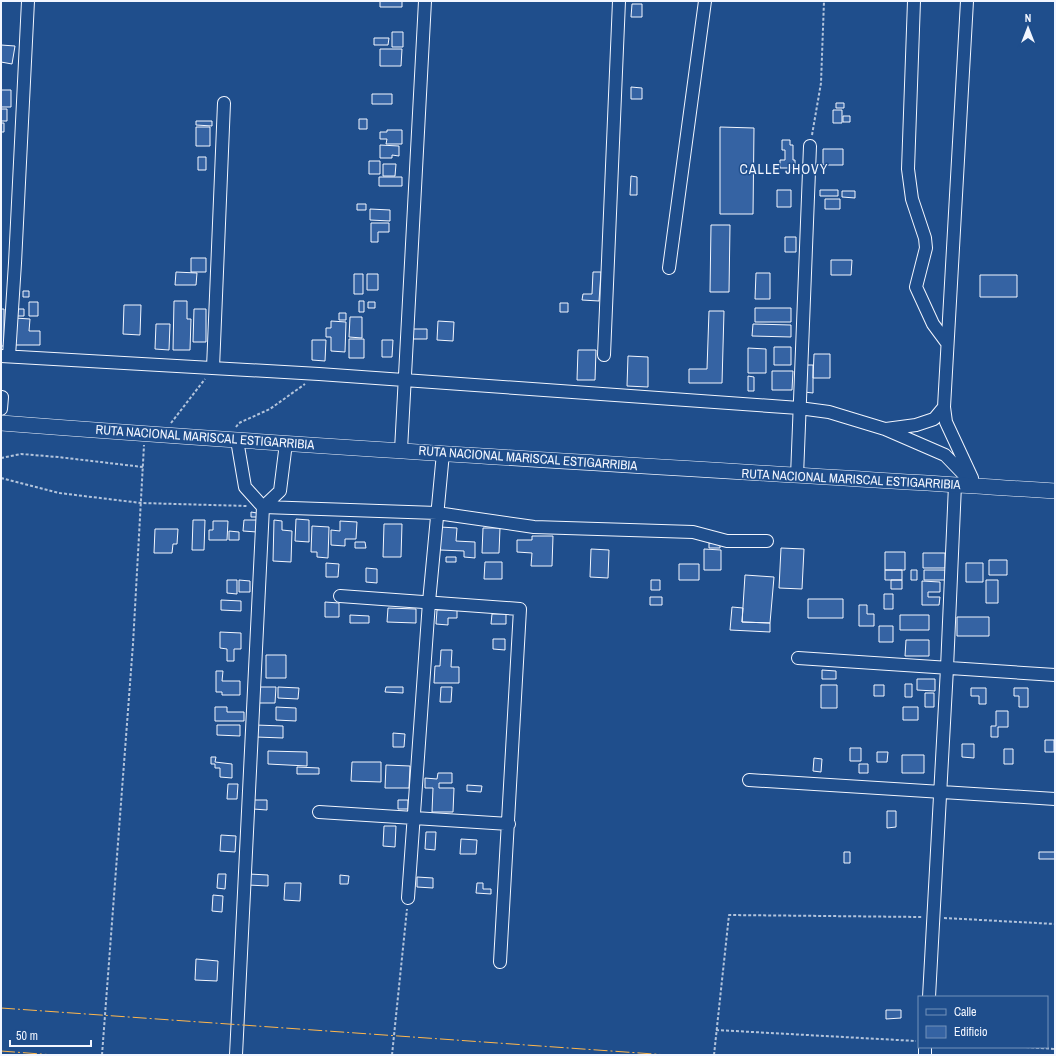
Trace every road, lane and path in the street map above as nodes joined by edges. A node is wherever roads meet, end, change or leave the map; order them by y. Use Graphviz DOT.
graph roads {
  1 [pos="28,1"];
  2 [pos="425,1"];
  3 [pos="619,1"];
  4 [pos="705,1"];
  5 [pos="824,1"];
  6 [pos="914,1"];
  7 [pos="967,1"];
  8 [pos="224,103"];
  9 [pos="810,146"];
  10 [pos="669,268"];
  11 [pos="947,343"];
  12 [pos="604,355"];
  13 [pos="5,356"];
  14 [pos="213,368"];
  15 [pos="319,374"];
  16 [pos="404,381"];
  17 [pos="944,407"];
  18 [pos="799,408"];
  19 [pos="1,423"];
  20 [pos="885,429"];
  21 [pos="145,434"];
  22 [pos="162,435"];
  23 [pos="231,439"];
  24 [pos="286,443"];
  25 [pos="401,450"];
  26 [pos="443,453"];
  27 [pos="1,458"];
  28 [pos="143,467"];
  29 [pos="797,476"];
  30 [pos="1,478"];
  31 [pos="956,485"];
  32 [pos="975,486"];
  33 [pos="1055,491"];
  34 [pos="141,503"];
  35 [pos="263,507"];
  36 [pos="437,513"];
  37 [pos="767,541"];
  38 [pos="340,596"];
  39 [pos="429,602"];
  40 [pos="798,658"];
  41 [pos="947,668"];
  42 [pos="1055,675"];
  43 [pos="749,780"];
  44 [pos="940,792"];
  45 [pos="1055,799"];
  46 [pos="318,812"];
  47 [pos="413,818"];
  48 [pos="509,824"];
  49 [pos="408,898"];
  50 [pos="934,917"];
  51 [pos="1055,924"];
  52 [pos="500,962"];
  53 [pos="929,996"];
  54 [pos="716,1030"];
  55 [pos="918,1041"];
  56 [pos="1040,1048"];
  57 [pos="1055,1049"];
  58 [pos="102,1055"];
  59 [pos="236,1055"];
  60 [pos="392,1055"];
  61 [pos="714,1055"];
  1 -- 13 [label="street"];
  2 -- 16 [label="street"];
  3 -- 12 [label="street"];
  4 -- 10 [label="street"];
  5 -- 9 [label="path"];
  6 -- 11 [label="street"];
  7 -- 11 [label="street"];
  8 -- 14 [label="street"];
  9 -- 18 [label="street"];
  11 -- 17 [label="street"];
  13 -- 14 [label="street"];
  14 -- 15 [label="street"];
  14 -- 22 [label="path"];
  15 -- 16 [label="street"];
  15 -- 23 [label="path"];
  16 -- 18 [label="street"];
  16 -- 25 [label="street"];
  17 -- 20 [label="street"];
  17 -- 32 [label="street"];
  18 -- 20 [label="street"];
  18 -- 29 [label="street"];
  19 -- 21 [label="main road, RUTA NACIONAL MARISCAL ESTIGARRIBIA"];
  20 -- 32 [label="street"];
  21 -- 22 [label="main road, RUTA NACIONAL MARISCAL ESTIGARRIBIA"];
  21 -- 28 [label="path"];
  22 -- 23 [label="main road, RUTA NACIONAL MARISCAL ESTIGARRIBIA"];
  23 -- 24 [label="main road, RUTA NACIONAL MARISCAL ESTIGARRIBIA"];
  23 -- 35 [label="street"];
  24 -- 25 [label="main road, RUTA NACIONAL MARISCAL ESTIGARRIBIA"];
  24 -- 35 [label="street"];
  25 -- 26 [label="main road, RUTA NACIONAL MARISCAL ESTIGARRIBIA"];
  26 -- 29 [label="main road, RUTA NACIONAL MARISCAL ESTIGARRIBIA"];
  26 -- 36 [label="street"];
  27 -- 28 [label="path"];
  28 -- 34 [label="path"];
  29 -- 31 [label="main road, RUTA NACIONAL MARISCAL ESTIGARRIBIA"];
  30 -- 34 [label="path"];
  31 -- 32 [label="main road, RUTA NACIONAL MARISCAL ESTIGARRIBIA"];
  31 -- 41 [label="street"];
  32 -- 33 [label="main road, RUTA NACIONAL MARISCAL ESTIGARRIBIA"];
  34 -- 35 [label="path"];
  34 -- 58 [label="path"];
  35 -- 36 [label="street"];
  35 -- 59 [label="street"];
  36 -- 37 [label="street"];
  36 -- 39 [label="street"];
  38 -- 39 [label="street"];
  39 -- 47 [label="street"];
  39 -- 48 [label="street"];
  40 -- 41 [label="street"];
  41 -- 42 [label="street"];
  41 -- 44 [label="street"];
  43 -- 44 [label="street"];
  44 -- 45 [label="street"];
  44 -- 50 [label="street"];
  46 -- 47 [label="street"];
  47 -- 48 [label="street"];
  47 -- 49 [label="street"];
  48 -- 52 [label="street"];
  49 -- 60 [label="path"];
  50 -- 51 [label="path"];
  50 -- 53 [label="street"];
  50 -- 54 [label="path"];
  54 -- 55 [label="path"];
  54 -- 61 [label="path"];
  56 -- 57 [label="path"];
}
